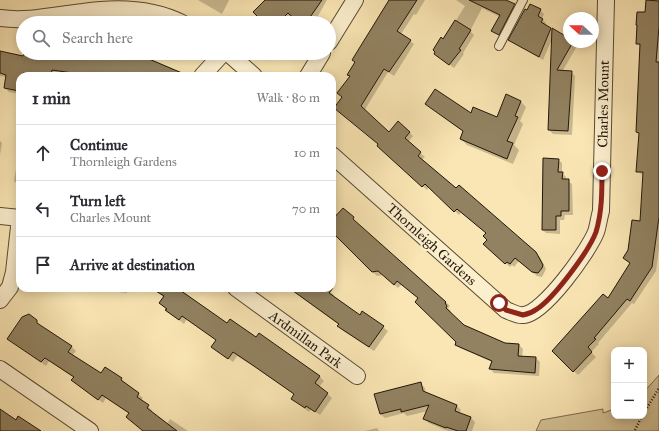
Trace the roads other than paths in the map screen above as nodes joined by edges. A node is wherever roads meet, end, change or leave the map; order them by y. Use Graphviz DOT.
graph roads {
  1 [pos="355,0"];
  2 [pos="523,0"];
  3 [pos="606,0"];
  4 [pos="145,5"];
  5 [pos="56,16"];
  6 [pos="168,16"];
  7 [pos="0,18"];
  8 [pos="16,20"];
  9 [pos="336,31"];
  10 [pos="499,46"];
  11 [pos="217,60"];
  12 [pos="236,60"];
  13 [pos="318,60"];
  14 [pos="206,72"];
  15 [pos="249,72"];
  16 [pos="310,72"];
  17 [pos="336,158"];
  18 [pos="0,216"];
  19 [pos="16,218"];
  20 [pos="16,254"];
  21 [pos="242,292"];
  22 [pos="0,300"];
  23 [pos="538,309"];
  24 [pos="0,369"];
  25 [pos="357,376"];
  26 [pos="90,431"];
  1 -- 9 [label="street"];
  2 -- 10 [label="lane"];
  3 -- 23 [label="street, Charles Mount"];
  4 -- 5 [label="street"];
  4 -- 6 [label="street"];
  7 -- 8 [label="street"];
  11 -- 14 [label="street"];
  12 -- 15 [label="street"];
  13 -- 16 [label="street"];
  17 -- 23 [label="street, Thornleigh Gardens"];
  18 -- 19 [label="street"];
  20 -- 22 [label="street"];
  21 -- 25 [label="street, Ardmillan Park"];
  24 -- 26 [label="street"];
}
